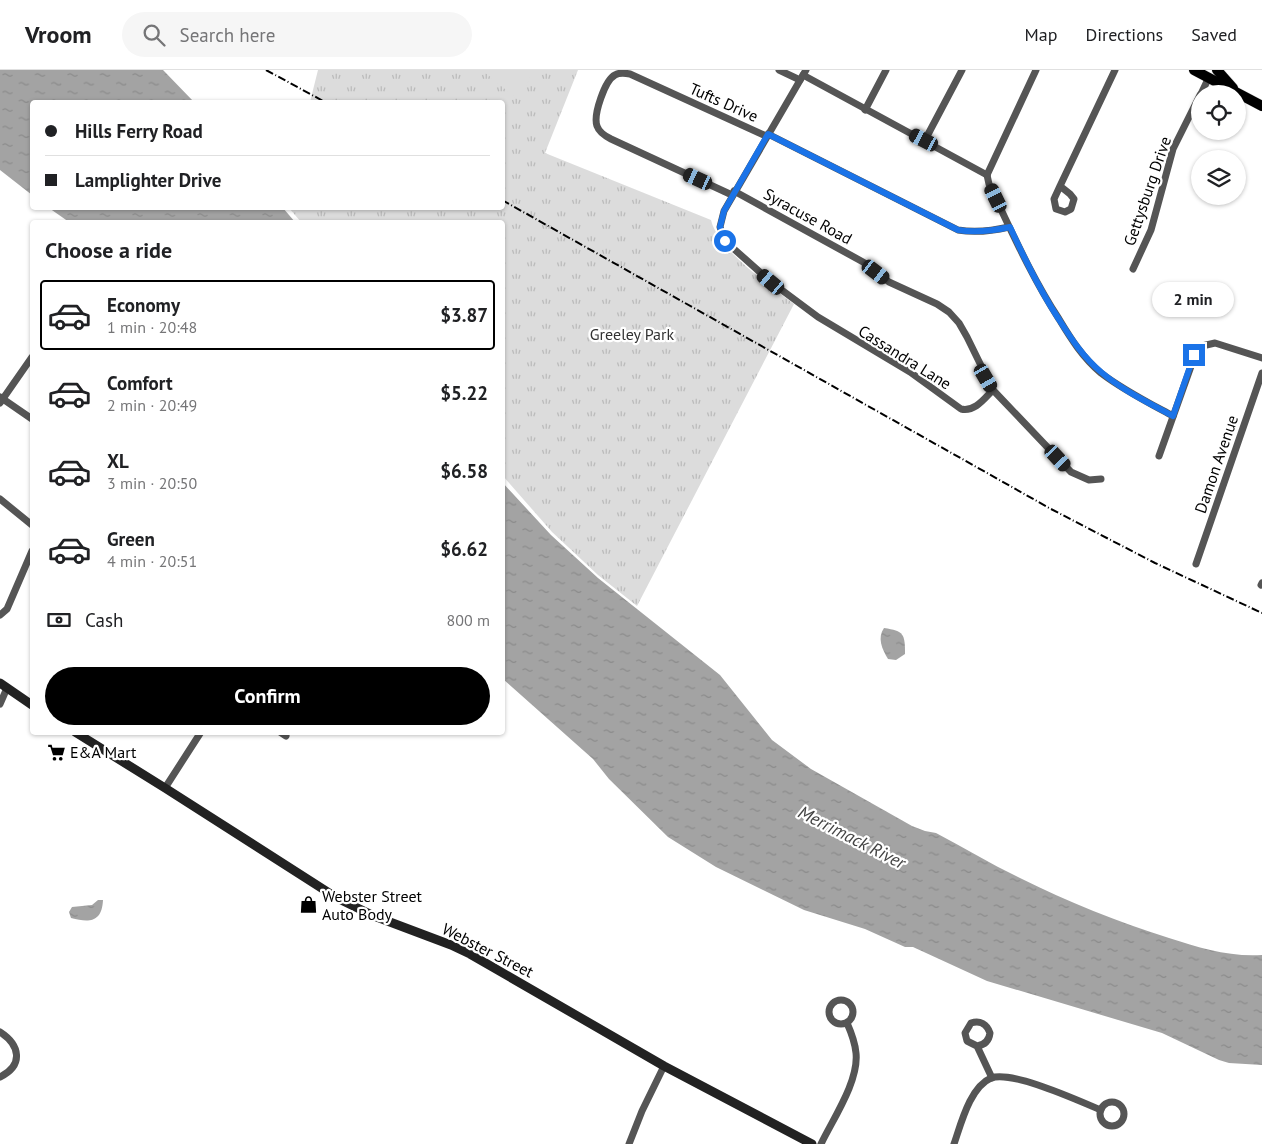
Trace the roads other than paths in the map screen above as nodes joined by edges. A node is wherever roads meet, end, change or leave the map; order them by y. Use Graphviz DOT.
graph roads {
  1 [pos="779,70"];
  2 [pos="886,70"];
  3 [pos="962,70"];
  4 [pos="1036,70"];
  5 [pos="1114,70"];
  6 [pos="1194,70"];
  7 [pos="1216,70"];
  8 [pos="803,75"];
  9 [pos="1209,78"];
  10 [pos="1205,85"];
  11 [pos="1222,85"];
  12 [pos="1230,85"];
  13 [pos="1246,98"];
  14 [pos="1262,106"];
  15 [pos="865,110"];
  16 [pos="1191,113"];
  17 [pos="767,135"];
  18 [pos="924,140"];
  19 [pos="987,175"];
  20 [pos="1060,186"];
  21 [pos="733,193"];
  22 [pos="1010,227"];
  23 [pos="1134,269"];
  24 [pos="1262,358"];
  25 [pos="30,360"];
  26 [pos="1262,373"];
  27 [pos="993,390"];
  28 [pos="1,399"];
  29 [pos="1173,416"];
  30 [pos="30,418"];
  31 [pos="1159,456"];
  32 [pos="1101,479"];
  33 [pos="0,499"];
  34 [pos="30,523"];
  35 [pos="30,556"];
  36 [pos="1196,564"];
  37 [pos="0,615"];
  38 [pos="4,686"];
  39 [pos="0,704"];
  40 [pos="30,704"];
  41 [pos="80,735"];
  42 [pos="199,735"];
  43 [pos="165,788"];
  44 [pos="847,1023"];
  45 [pos="0,1032"];
  46 [pos="977,1046"];
  47 [pos="664,1066"];
  48 [pos="0,1078"];
  49 [pos="992,1078"];
  50 [pos="1101,1110"];
  51 [pos="630,1144"];
  52 [pos="812,1144"];
  53 [pos="821,1144"];
  54 [pos="954,1144"];
  1 -- 8 [label="street"];
  2 -- 15 [label="street"];
  3 -- 18 [label="street"];
  4 -- 19 [label="street"];
  5 -- 20 [label="street"];
  6 -- 9 [label="main road"];
  7 -- 12 [label="main road"];
  8 -- 15 [label="street"];
  8 -- 17 [label="street, Cassandra Lane"];
  9 -- 10 [label="street, Gettysburg Drive"];
  9 -- 11 [label="main road"];
  13 -- 14 [label="main road"];
  15 -- 18 [label="street"];
  16 -- 23 [label="street, Gettysburg Drive"];
  17 -- 21 [label="street, Cassandra Lane"];
  17 -- 21 [label="street, Tufts Drive"];
  17 -- 22 [label="street"];
  18 -- 19 [label="street"];
  19 -- 22 [label="street"];
  21 -- 27 [label="street, Syracuse Road"];
  21 -- 27 [label="street, Cassandra Lane"];
  22 -- 29 [label="street"];
  24 -- 29 [label="street"];
  25 -- 28 [label="street"];
  26 -- 36 [label="street, Damon Avenue"];
  27 -- 32 [label="street, Syracuse Road"];
  28 -- 30 [label="street"];
  29 -- 31 [label="street"];
  33 -- 34 [label="street"];
  35 -- 37 [label="street"];
  38 -- 39 [label="street"];
  38 -- 40 [label="main road"];
  41 -- 43 [label="main road, Webster Street"];
  42 -- 43 [label="street"];
  43 -- 47 [label="main road, Webster Street"];
  44 -- 53 [label="street"];
  45 -- 48 [label="street"];
  46 -- 49 [label="street"];
  47 -- 51 [label="street"];
  47 -- 52 [label="main road, Webster Street"];
  49 -- 50 [label="street"];
  49 -- 54 [label="street"];
}
